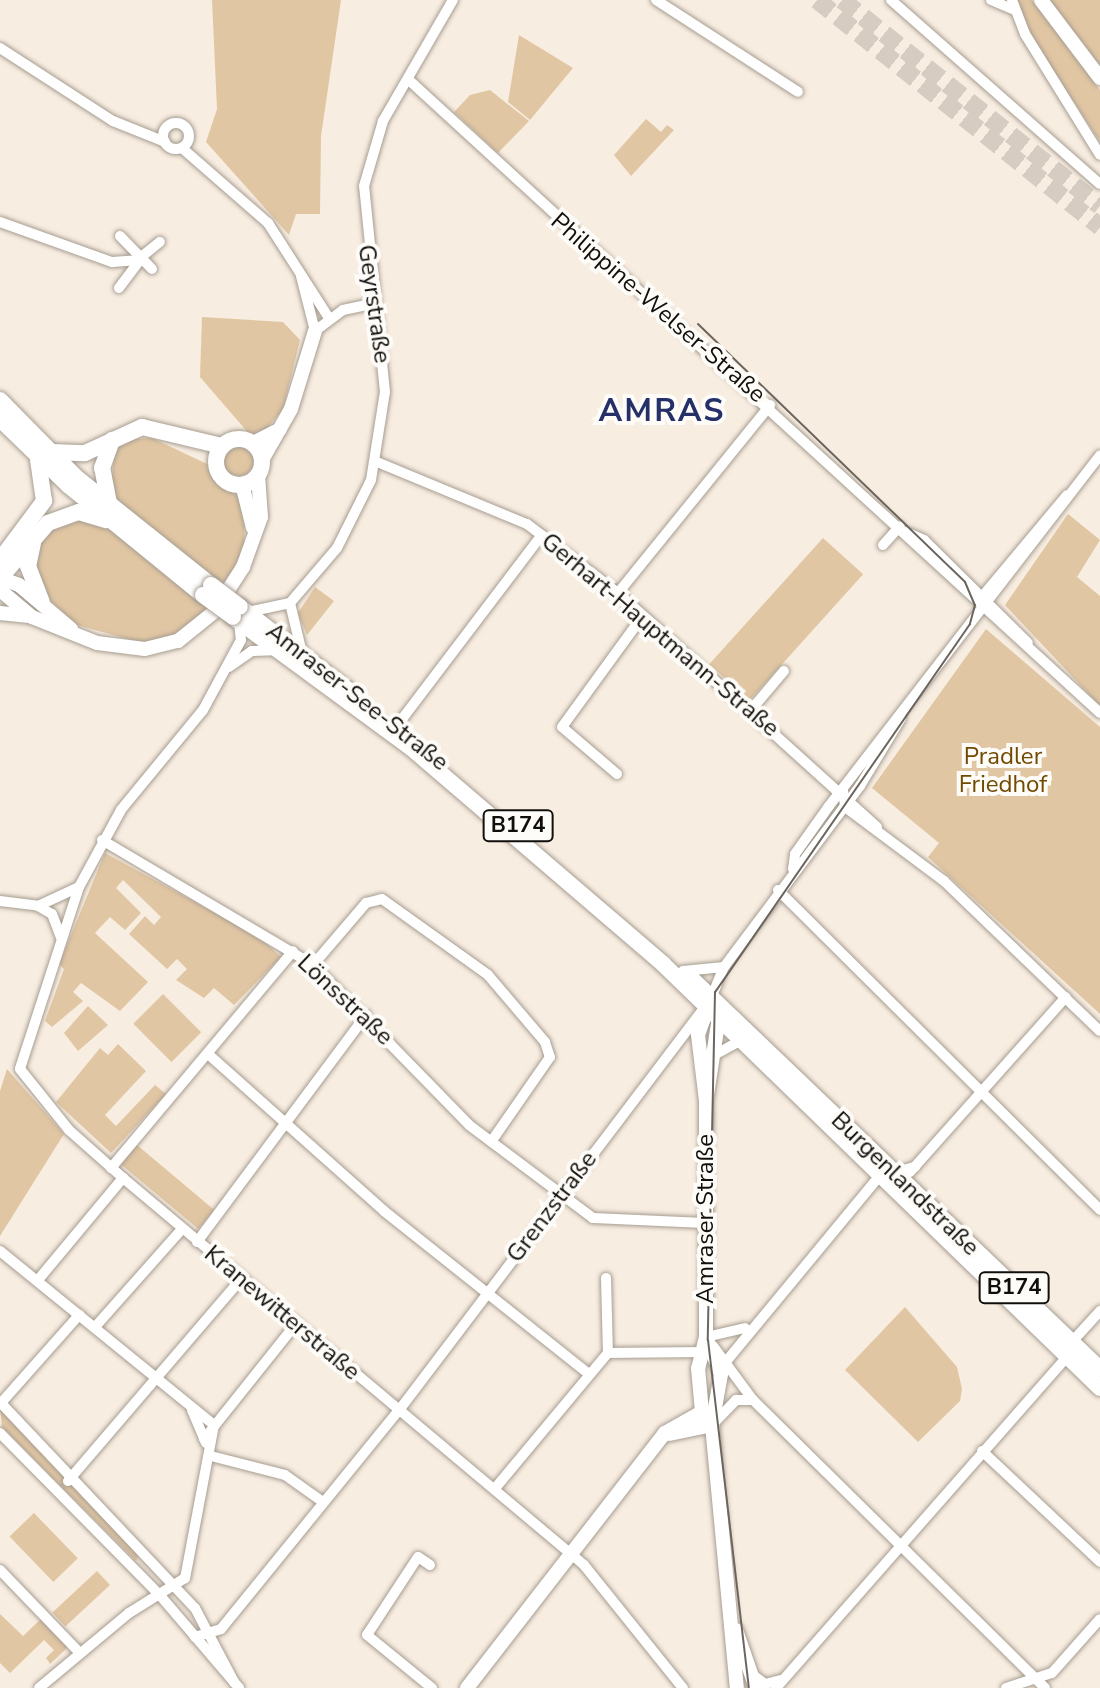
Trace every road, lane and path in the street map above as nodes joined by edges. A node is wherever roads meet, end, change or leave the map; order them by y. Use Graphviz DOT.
graph roads {
  1 [pos="453,0"];
  2 [pos="656,0"];
  3 [pos="891,0"];
  4 [pos="991,0"];
  5 [pos="1041,0"];
  6 [pos="1013,5"];
  7 [pos="0,48"];
  8 [pos="1100,78"];
  9 [pos="411,82"];
  10 [pos="798,92"];
  11 [pos="168,127"];
  12 [pos="142,131"];
  13 [pos="165,142"];
  14 [pos="186,144"];
  15 [pos="1100,155"];
  16 [pos="1100,184"];
  17 [pos="0,222"];
  18 [pos="120,236"];
  19 [pos="160,242"];
  20 [pos="140,260"];
  21 [pos="123,268"];
  22 [pos="152,269"];
  23 [pos="300,274"];
  24 [pos="119,288"];
  25 [pos="372,304"];
  26 [pos="329,318"];
  27 [pos="315,331"];
  28 [pos="0,400"];
  29 [pos="770,405"];
  30 [pos="0,419"];
  31 [pos="280,429"];
  32 [pos="112,440"];
  33 [pos="253,443"];
  34 [pos="31,449"];
  35 [pos="50,452"];
  36 [pos="219,454"];
  37 [pos="1100,455"];
  38 [pos="377,462"];
  39 [pos="260,467"];
  40 [pos="242,484"];
  41 [pos="111,514"];
  42 [pos="903,529"];
  43 [pos="542,535"];
  44 [pos="36,536"];
  45 [pos="254,537"];
  46 [pos="883,545"];
  47 [pos="0,560"];
  48 [pos="0,578"];
  49 [pos="0,590"];
  50 [pos="618,593"];
  51 [pos="42,602"];
  52 [pos="983,602"];
  53 [pos="290,603"];
  54 [pos="0,613"];
  55 [pos="240,615"];
  56 [pos="32,617"];
  57 [pos="642,617"];
  58 [pos="80,638"];
  59 [pos="276,650"];
  60 [pos="309,660"];
  61 [pos="228,669"];
  62 [pos="784,671"];
  63 [pos="751,710"];
  64 [pos="1100,713"];
  65 [pos="396,727"];
  66 [pos="617,774"];
  67 [pos="846,798"];
  68 [pos="102,840"];
  69 [pos="793,869"];
  70 [pos="79,887"];
  71 [pos="778,890"];
  72 [pos="0,901"];
  73 [pos="38,906"];
  74 [pos="61,938"];
  75 [pos="293,951"];
  76 [pos="313,965"];
  77 [pos="724,967"];
  78 [pos="683,971"];
  79 [pos="714,997"];
  80 [pos="1066,997"];
  81 [pos="366,1015"];
  82 [pos="720,1022"];
  83 [pos="1100,1031"];
  84 [pos="740,1041"];
  85 [pos="718,1053"];
  86 [pos="208,1054"];
  87 [pos="979,1094"];
  88 [pos="706,1101"];
  89 [pos="284,1123"];
  90 [pos="491,1142"];
  91 [pos="915,1167"];
  92 [pos="111,1168"];
  93 [pos="890,1176"];
  94 [pos="123,1178"];
  95 [pos="562,1195"];
  96 [pos="1100,1210"];
  97 [pos="705,1223"];
  98 [pos="182,1229"];
  99 [pos="197,1242"];
  100 [pos="0,1251"];
  101 [pos="606,1278"];
  102 [pos="38,1280"];
  103 [pos="240,1280"];
  104 [pos="489,1291"];
  105 [pos="1100,1311"];
  106 [pos="79,1315"];
  107 [pos="750,1324"];
  108 [pos="295,1325"];
  109 [pos="95,1327"];
  110 [pos="707,1345"];
  111 [pos="1070,1350"];
  112 [pos="608,1353"];
  113 [pos="723,1367"];
  114 [pos="1092,1370"];
  115 [pos="588,1373"];
  116 [pos="158,1381"];
  117 [pos="1100,1386"];
  118 [pos="753,1400"];
  119 [pos="0,1402"];
  120 [pos="191,1407"];
  121 [pos="400,1409"];
  122 [pos="702,1412"];
  123 [pos="214,1425"];
  124 [pos="712,1425"];
  125 [pos="0,1433"];
  126 [pos="661,1438"];
  127 [pos="204,1439"];
  128 [pos="982,1451"];
  129 [pos="211,1456"];
  130 [pos="68,1481"];
  131 [pos="497,1486"];
  132 [pos="323,1502"];
  133 [pos="898,1544"];
  134 [pos="568,1551"];
  135 [pos="1100,1562"];
  136 [pos="430,1565"];
  137 [pos="134,1569"];
  138 [pos="0,1570"];
  139 [pos="175,1586"];
  140 [pos="158,1593"];
  141 [pos="1100,1619"];
  142 [pos="736,1630"];
  143 [pos="213,1635"];
  144 [pos="195,1637"];
  145 [pos="79,1652"];
  146 [pos="1036,1677"];
  147 [pos="754,1681"];
  148 [pos="778,1684"];
  149 [pos="237,1685"];
  150 [pos="39,1688"];
  151 [pos="432,1688"];
  152 [pos="467,1688"];
  153 [pos="683,1688"];
  154 [pos="737,1688"];
  155 [pos="1006,1688"];
  156 [pos="1045,1688"];
  1 -- 9 [label="street, Geyrstraße"];
  2 -- 10 [label="street"];
  3 -- 16 [label="street"];
  4 -- 6 [label="street"];
  5 -- 8 [label="street"];
  6 -- 15 [label="street"];
  7 -- 12 [label="street"];
  9 -- 25 [label="street, Geyrstraße"];
  9 -- 29 [label="street, Philippine-Welser-Straße"];
  11 -- 12 [label="street"];
  11 -- 13 [label="street"];
  11 -- 14 [label="street"];
  12 -- 13 [label="street"];
  13 -- 14 [label="street"];
  14 -- 23 [label="street"];
  17 -- 20 [label="street"];
  18 -- 20 [label="street"];
  19 -- 20 [label="street"];
  20 -- 21 [label="street"];
  20 -- 22 [label="street"];
  20 -- 24 [label="street"];
  23 -- 26 [label="street"];
  23 -- 27 [label="street"];
  25 -- 26 [label="street"];
  25 -- 38 [label="street, Geyrstraße"];
  26 -- 27 [label="street"];
  27 -- 31 [label="street"];
  28 -- 35 [label="main road, Amraser-See-Straße / B174"];
  29 -- 42 [label="street, Philippine-Welser-Straße"];
  29 -- 50 [label="street"];
  30 -- 34 [label="main road, Amraser-See-Straße / B174"];
  31 -- 33 [label="street"];
  31 -- 39 [label="street"];
  32 -- 35 [label="main road"];
  32 -- 36 [label="main road"];
  32 -- 41 [label="main road"];
  33 -- 36 [label="main road"];
  33 -- 39 [label="main road"];
  34 -- 41 [label="main road, Amraser-See-Straße / B174"];
  34 -- 47 [label="main road"];
  35 -- 41 [label="main road, Amraser-See-Straße / B174"];
  36 -- 40 [label="main road"];
  37 -- 52 [label="street, Amraser Straße"];
  38 -- 43 [label="street, Gerhart-Hauptmann-Straße"];
  38 -- 53 [label="street, Geyrstraße"];
  39 -- 40 [label="main road"];
  39 -- 45 [label="street"];
  40 -- 45 [label="street"];
  41 -- 44 [label="main road"];
  41 -- 55 [label="main road, Amraser-See-Straße / B174, bridge"];
  42 -- 46 [label="street"];
  42 -- 52 [label="street, Philippine-Welser-Straße"];
  43 -- 50 [label="street, Gerhart-Hauptmann-Straße"];
  43 -- 65 [label="street"];
  44 -- 48 [label="main road"];
  44 -- 51 [label="main road"];
  45 -- 58 [label="street"];
  48 -- 51 [label="street"];
  49 -- 56 [label="street"];
  50 -- 57 [label="street, Gerhart-Hauptmann-Straße"];
  51 -- 58 [label="street"];
  52 -- 64 [label="street, Philippine-Welser-Straße"];
  52 -- 67 [label="street, Amraser Straße"];
  53 -- 55 [label="street"];
  53 -- 60 [label="street"];
  54 -- 56 [label="street"];
  55 -- 59 [label="main road, Amraser-See-Straße / B174"];
  55 -- 60 [label="main road, Amraser-See-Straße / B174"];
  55 -- 61 [label="street"];
  56 -- 58 [label="street"];
  57 -- 63 [label="street, Gerhart-Hauptmann-Straße"];
  57 -- 66 [label="street"];
  59 -- 61 [label="street"];
  59 -- 79 [label="main road, Amraser-See-Straße / B174"];
  60 -- 65 [label="main road, Amraser-See-Straße / B174"];
  61 -- 68 [label="street"];
  62 -- 63 [label="street"];
  63 -- 67 [label="street, Gerhart-Hauptmann-Straße"];
  65 -- 78 [label="main road, Amraser-See-Straße / B174"];
  67 -- 69 [label="street, Amraser Straße"];
  67 -- 69 [label="street, Amraser Straße"];
  67 -- 80 [label="street, Gerhart-Hauptmann-Straße"];
  68 -- 70 [label="street"];
  68 -- 75 [label="street, Lönsstraße"];
  69 -- 71 [label="street, Amraser Straße"];
  70 -- 73 [label="street"];
  70 -- 74 [label="street, Kranewitterstraße"];
  71 -- 77 [label="street, Amraser Straße"];
  71 -- 87 [label="street"];
  72 -- 73 [label="street"];
  73 -- 74 [label="street"];
  74 -- 92 [label="street, Kranewitterstraße"];
  75 -- 76 [label="street, Lönsstraße"];
  75 -- 86 [label="street"];
  76 -- 81 [label="street, Lönsstraße"];
  76 -- 90 [label="street"];
  77 -- 78 [label="street"];
  77 -- 79 [label="street, Amraser Straße"];
  78 -- 79 [label="main road, Amraser-See-Straße / B174"];
  79 -- 82 [label="main road, Burgenlandstraße / B174"];
  79 -- 88 [label="street, Amraser Straße"];
  79 -- 93 [label="main road, Burgenlandstraße / B174"];
  79 -- 95 [label="street, Grenzstraße"];
  80 -- 83 [label="street, Gerhart-Hauptmann-Straße"];
  80 -- 87 [label="street"];
  81 -- 89 [label="street"];
  81 -- 90 [label="street, Lönsstraße"];
  82 -- 84 [label="main road, Burgenlandstraße / B174"];
  82 -- 85 [label="street, Amraser Straße"];
  84 -- 85 [label="street"];
  84 -- 93 [label="main road, Burgenlandstraße / B174"];
  85 -- 88 [label="street, Amraser Straße"];
  86 -- 89 [label="street"];
  86 -- 92 [label="street"];
  87 -- 91 [label="street"];
  87 -- 96 [label="street"];
  88 -- 97 [label="street, Amraser Straße"];
  89 -- 99 [label="street"];
  89 -- 104 [label="street"];
  90 -- 95 [label="street, Lönsstraße"];
  91 -- 93 [label="street"];
  91 -- 93 [label="street"];
  92 -- 94 [label="street, Kranewitterstraße"];
  93 -- 107 [label="street"];
  93 -- 111 [label="main road, Burgenlandstraße / B174"];
  93 -- 111 [label="main road, Burgenlandstraße / B174"];
  94 -- 98 [label="street, Kranewitterstraße"];
  94 -- 102 [label="street"];
  95 -- 97 [label="street, Lönsstraße"];
  95 -- 104 [label="street, Grenzstraße"];
  97 -- 110 [label="street, Amraser Straße"];
  98 -- 99 [label="street, Kranewitterstraße"];
  98 -- 109 [label="street"];
  99 -- 103 [label="street, Kranewitterstraße"];
  100 -- 102 [label="street"];
  101 -- 112 [label="street"];
  102 -- 106 [label="street"];
  103 -- 108 [label="street, Kranewitterstraße"];
  103 -- 116 [label="street"];
  104 -- 115 [label="street"];
  104 -- 121 [label="street, Grenzstraße"];
  105 -- 111 [label="street"];
  106 -- 109 [label="street"];
  106 -- 119 [label="street"];
  107 -- 110 [label="street"];
  107 -- 113 [label="street"];
  108 -- 121 [label="street, Kranewitterstraße"];
  108 -- 123 [label="street"];
  109 -- 116 [label="street"];
  110 -- 112 [label="street"];
  110 -- 113 [label="street, Amraser Straße"];
  110 -- 122 [label="street, Amraser Straße"];
  111 -- 114 [label="main road, Burgenlandstraße / B174"];
  111 -- 128 [label="street"];
  112 -- 115 [label="street"];
  113 -- 118 [label="street"];
  113 -- 124 [label="street, Amraser Straße"];
  114 -- 117 [label="main road, B174"];
  115 -- 131 [label="street"];
  116 -- 120 [label="street"];
  116 -- 130 [label="street"];
  118 -- 124 [label="street"];
  118 -- 133 [label="street"];
  119 -- 130 [label="street"];
  120 -- 123 [label="street"];
  120 -- 127 [label="street"];
  121 -- 131 [label="street, Kranewitterstraße"];
  121 -- 132 [label="street, Grenzstraße"];
  122 -- 124 [label="street"];
  122 -- 126 [label="street"];
  123 -- 127 [label="street"];
  123 -- 129 [label="street"];
  124 -- 126 [label="street"];
  124 -- 142 [label="street, Amraser Straße"];
  125 -- 137 [label="street"];
  126 -- 134 [label="street"];
  127 -- 129 [label="street"];
  128 -- 133 [label="street"];
  128 -- 135 [label="street"];
  129 -- 132 [label="street"];
  129 -- 139 [label="street"];
  130 -- 139 [label="street"];
  131 -- 134 [label="street, Kranewitterstraße"];
  132 -- 143 [label="street, Grenzstraße"];
  133 -- 146 [label="street"];
  133 -- 148 [label="street"];
  134 -- 152 [label="street"];
  134 -- 153 [label="street, Kranewitterstraße"];
  136 -- 151 [label="street"];
  137 -- 139 [label="street"];
  137 -- 140 [label="street"];
  138 -- 145 [label="street"];
  139 -- 140 [label="street"];
  139 -- 143 [label="street"];
  140 -- 144 [label="street"];
  140 -- 145 [label="street"];
  141 -- 146 [label="street"];
  142 -- 147 [label="street, Amraser Straße"];
  142 -- 154 [label="street, Amraser Straße"];
  143 -- 144 [label="street"];
  143 -- 149 [label="street"];
  144 -- 149 [label="street"];
  145 -- 150 [label="street"];
  146 -- 155 [label="street"];
  146 -- 156 [label="street"];
  147 -- 148 [label="street"];
}
